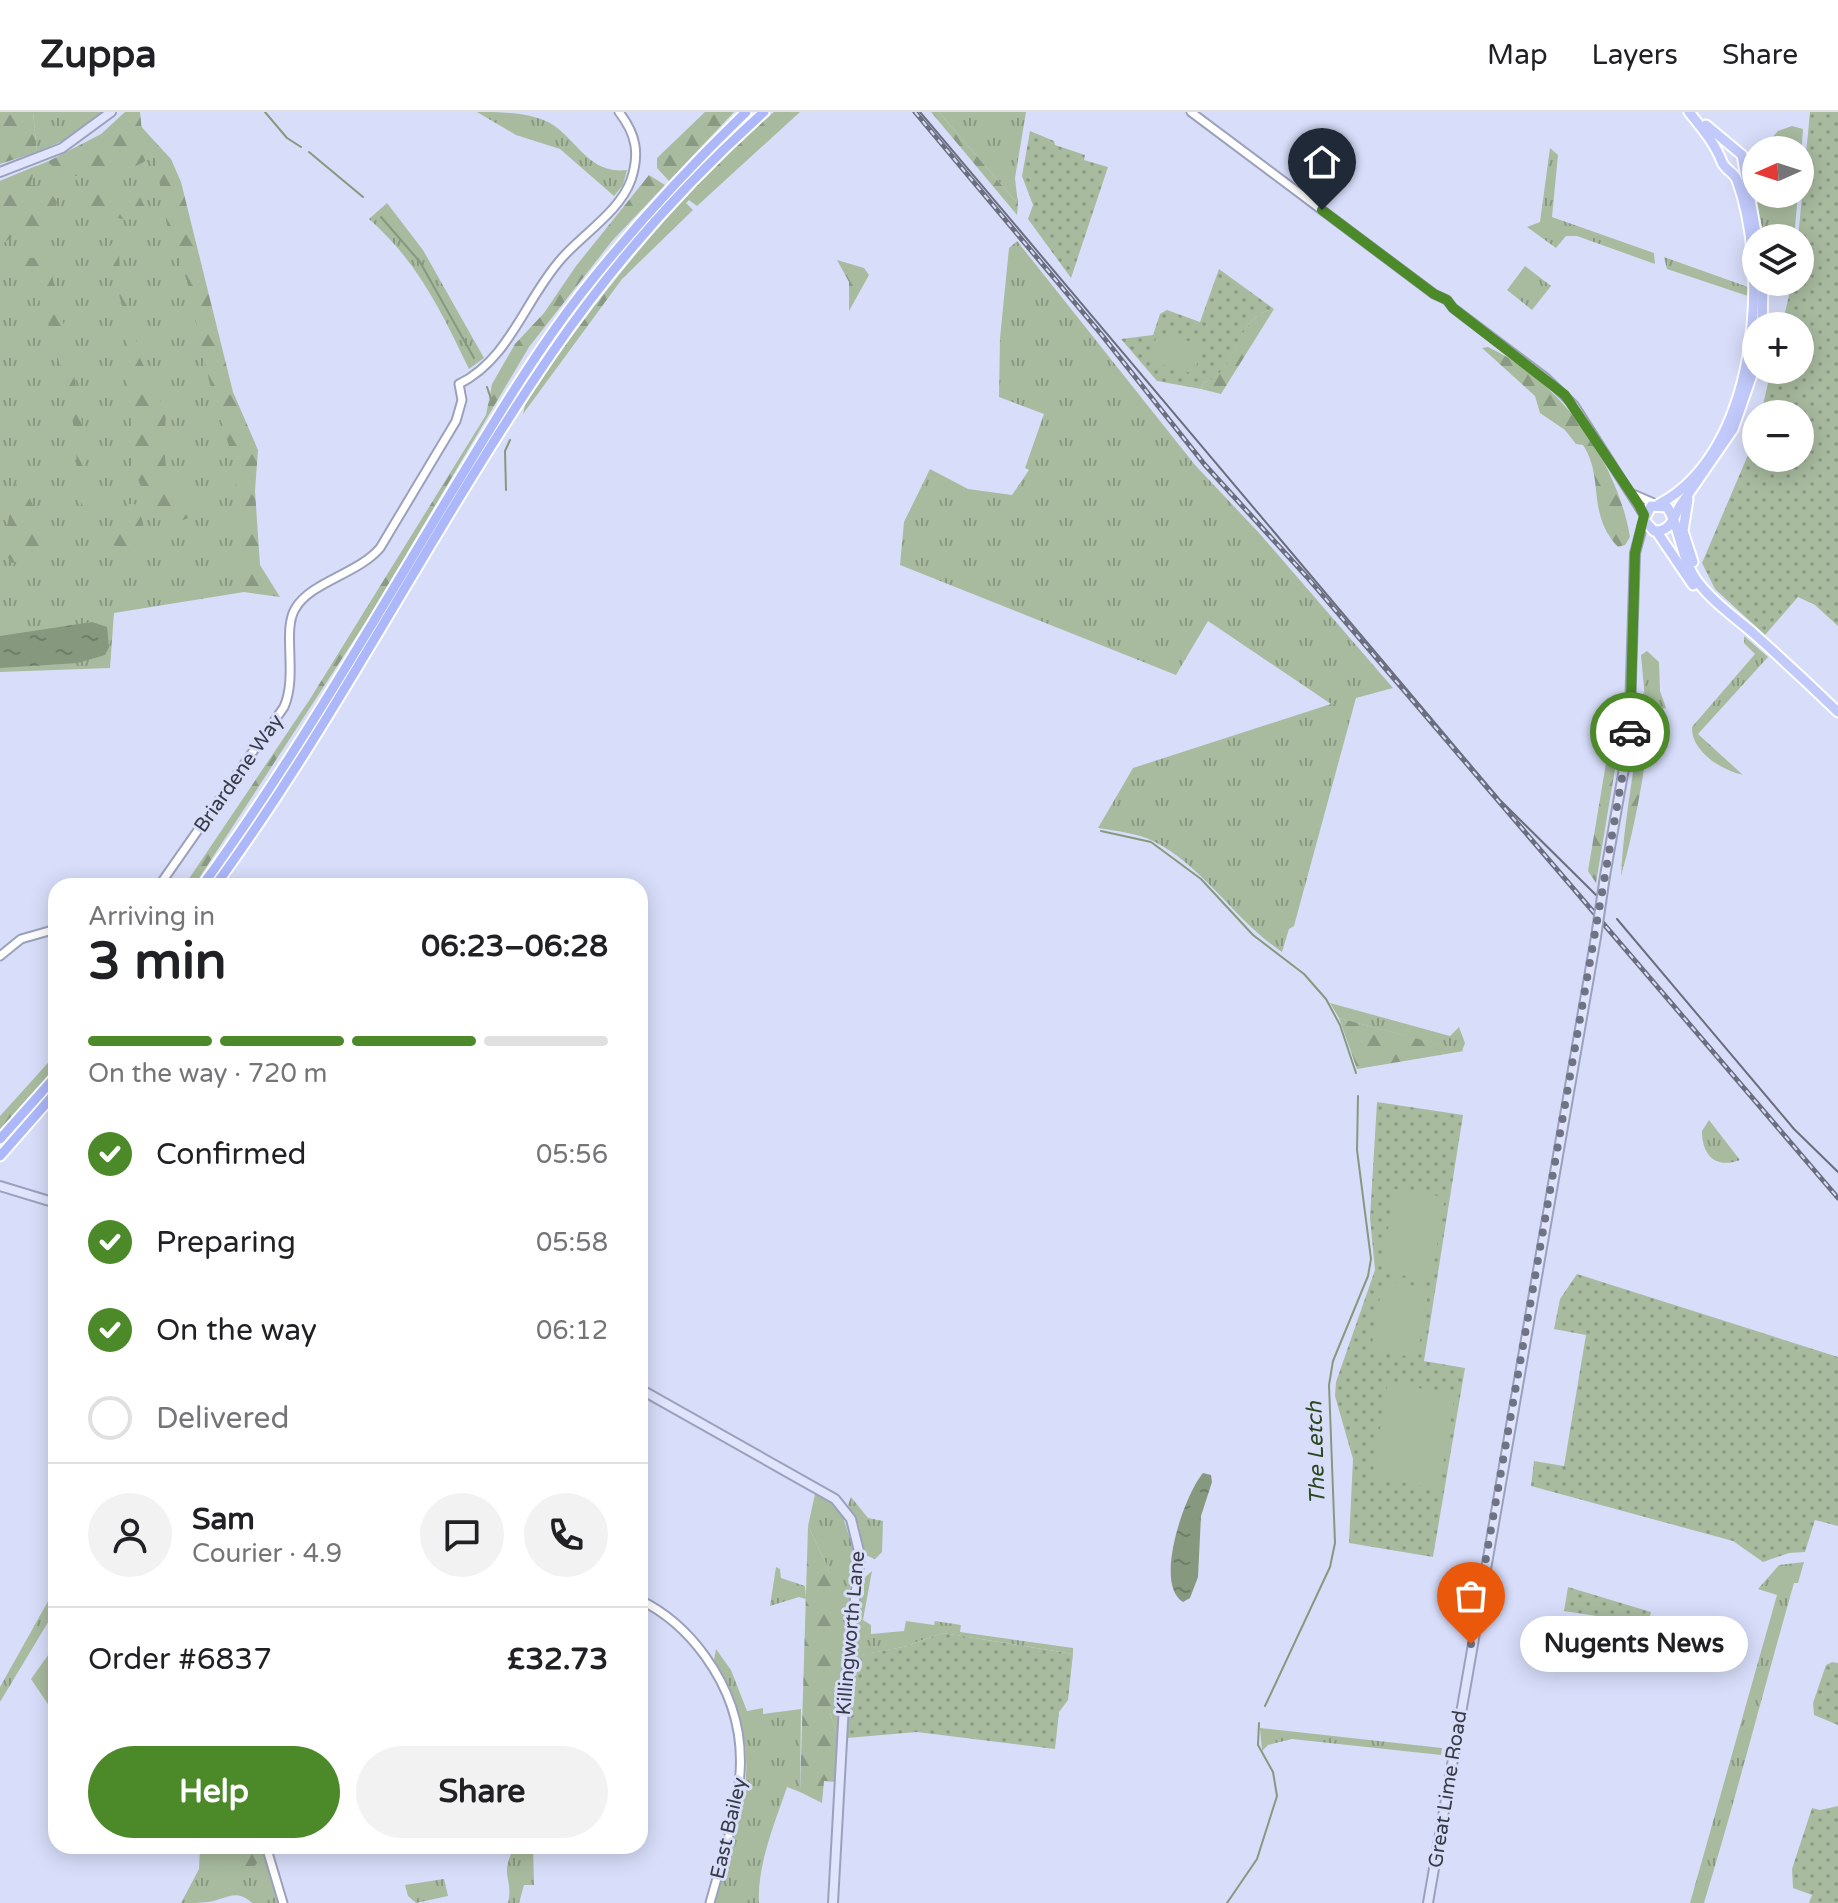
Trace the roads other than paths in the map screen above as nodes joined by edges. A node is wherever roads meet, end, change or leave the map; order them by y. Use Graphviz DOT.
graph roads {
  1 [pos="111,112"];
  2 [pos="619,112"];
  3 [pos="746,112"];
  4 [pos="765,112"];
  5 [pos="1191,112"];
  6 [pos="1692,112"];
  7 [pos="1735,148"];
  8 [pos="1722,155"];
  9 [pos="1742,162"];
  10 [pos="1730,169"];
  11 [pos="0,172"];
  12 [pos="1749,384"];
  13 [pos="1690,492"];
  14 [pos="1631,493"];
  15 [pos="1658,504"];
  16 [pos="1644,518"];
  17 [pos="1672,521"];
  18 [pos="1656,531"];
  19 [pos="1637,538"];
  20 [pos="1718,603"];
  21 [pos="1838,712"];
  22 [pos="165,878"];
  23 [pos="207,878"];
  24 [pos="220,878"];
  25 [pos="48,931"];
  26 [pos="0,956"];
  27 [pos="48,1085"];
  28 [pos="48,1101"];
  29 [pos="0,1139"];
  30 [pos="0,1156"];
  31 [pos="2,1187"];
  32 [pos="48,1201"];
  33 [pos="648,1394"];
  34 [pos="648,1605"];
  35 [pos="268,1854"];
  36 [pos="283,1903"];
  37 [pos="710,1903"];
  38 [pos="833,1903"];
  39 [pos="1428,1903"];
  1 -- 11 [label="main road"];
  2 -- 22 [label="street, Briardene Way"];
  3 -- 23 [label="highway"];
  4 -- 24 [label="highway"];
  5 -- 14 [label="street"];
  6 -- 7 [label="main road"];
  6 -- 8 [label="main road"];
  7 -- 8 [label="main road"];
  7 -- 9 [label="main road"];
  8 -- 10 [label="main road"];
  9 -- 10 [label="main road"];
  10 -- 15 [label="main road"];
  12 -- 13 [label="main road"];
  13 -- 17 [label="main road"];
  13 -- 20 [label="main road"];
  14 -- 15 [label="street"];
  14 -- 16 [label="street"];
  15 -- 16 [label="main road"];
  15 -- 17 [label="main road"];
  16 -- 18 [label="main road"];
  16 -- 19 [label="main road, Great Lime Road"];
  17 -- 18 [label="main road"];
  17 -- 20 [label="main road"];
  18 -- 19 [label="main road"];
  18 -- 20 [label="main road"];
  19 -- 39 [label="main road, Great Lime Road, bridge"];
  20 -- 21 [label="main road"];
  25 -- 26 [label="street"];
  27 -- 29 [label="highway"];
  28 -- 30 [label="highway"];
  31 -- 32 [label="main road"];
  33 -- 38 [label="main road, Killingworth Lane"];
  34 -- 37 [label="street, East Bailey"];
  35 -- 36 [label="street"];
}
